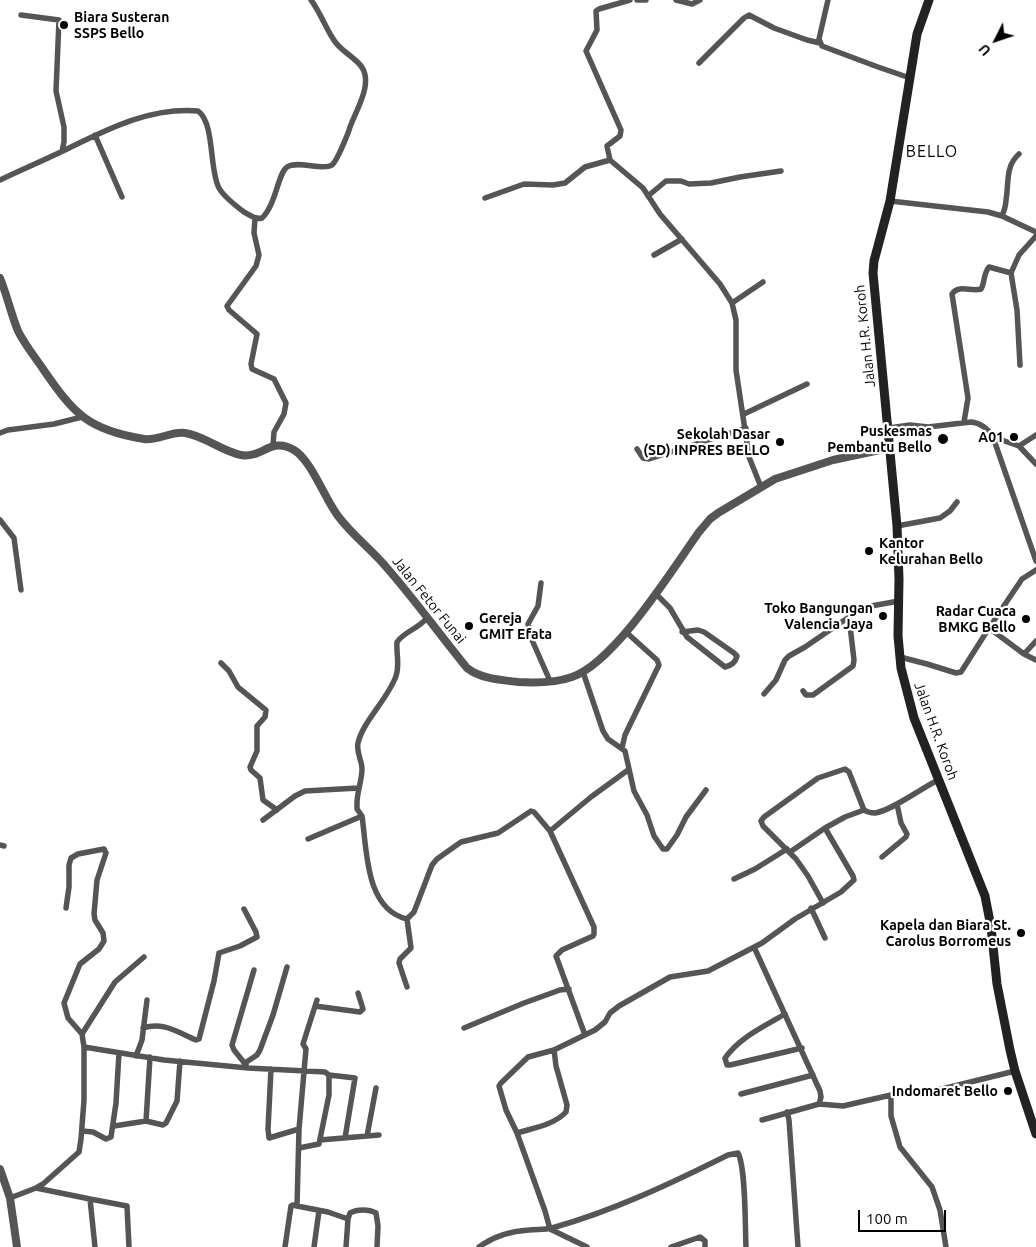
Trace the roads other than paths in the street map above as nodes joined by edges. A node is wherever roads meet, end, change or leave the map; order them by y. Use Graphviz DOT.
graph roads {
  1 [pos="311,0"];
  2 [pos="630,0"];
  3 [pos="637,0"];
  4 [pos="646,0"];
  5 [pos="676,0"];
  6 [pos="700,0"];
  7 [pos="828,0"];
  8 [pos="929,0"];
  9 [pos="21,16"];
  10 [pos="820,43"];
  11 [pos="699,62"];
  12 [pos="910,78"];
  13 [pos="95,135"];
  14 [pos="62,151"];
  15 [pos="1019,154"];
  16 [pos="610,160"];
  17 [pos="781,171"];
  18 [pos="0,180"];
  19 [pos="648,196"];
  20 [pos="122,197"];
  21 [pos="485,198"];
  22 [pos="890,200"];
  23 [pos="1002,216"];
  24 [pos="255,218"];
  25 [pos="1036,234"];
  26 [pos="682,239"];
  27 [pos="654,255"];
  28 [pos="1011,274"];
  29 [pos="0,278"];
  30 [pos="763,282"];
  31 [pos="732,303"];
  32 [pos="1020,365"];
  33 [pos="807,384"];
  34 [pos="744,414"];
  35 [pos="82,417"];
  36 [pos="964,422"];
  37 [pos="746,428"];
  38 [pos="889,428"];
  39 [pos="0,433"];
  40 [pos="1036,435"];
  41 [pos="993,437"];
  42 [pos="273,445"];
  43 [pos="1019,446"];
  44 [pos="889,448"];
  45 [pos="637,450"];
  46 [pos="1036,464"];
  47 [pos="761,487"];
  48 [pos="957,502"];
  49 [pos="0,520"];
  50 [pos="897,526"];
  51 [pos="1036,561"];
  52 [pos="1036,570"];
  53 [pos="541,583"];
  54 [pos="21,590"];
  55 [pos="655,593"];
  56 [pos="898,601"];
  57 [pos="849,616"];
  58 [pos="427,618"];
  59 [pos="989,628"];
  60 [pos="626,632"];
  61 [pos="682,632"];
  62 [pos="1036,641"];
  63 [pos="1024,654"];
  64 [pos="900,657"];
  65 [pos="1036,660"];
  66 [pos="221,663"];
  67 [pos="583,672"];
  68 [pos="550,681"];
  69 [pos="803,691"];
  70 [pos="764,694"];
  71 [pos="622,748"];
  72 [pos="628,770"];
  73 [pos="938,780"];
  74 [pos="358,788"];
  75 [pos="706,790"];
  76 [pos="897,804"];
  77 [pos="277,810"];
  78 [pos="864,810"];
  79 [pos="362,816"];
  80 [pos="263,820"];
  81 [pos="825,828"];
  82 [pos="550,831"];
  83 [pos="308,839"];
  84 [pos="789,850"];
  85 [pos="882,857"];
  86 [pos="734,879"];
  87 [pos="823,903"];
  88 [pos="66,908"];
  89 [pos="811,908"];
  90 [pos="244,909"];
  91 [pos="407,919"];
  92 [pos="825,938"];
  93 [pos="754,947"];
  94 [pos="144,957"];
  95 [pos="287,968"];
  96 [pos="254,970"];
  97 [pos="407,987"];
  98 [pos="569,990"];
  99 [pos="358,993"];
  100 [pos="147,1000"];
  101 [pos="785,1014"];
  102 [pos="143,1028"];
  103 [pos="464,1028"];
  104 [pos="82,1034"];
  105 [pos="585,1035"];
  106 [pos="84,1047"];
  107 [pos="802,1048"];
  108 [pos="554,1050"];
  109 [pos="119,1053"];
  110 [pos="136,1056"];
  111 [pos="150,1058"];
  112 [pos="180,1061"];
  113 [pos="246,1066"];
  114 [pos="271,1070"];
  115 [pos="1015,1071"];
  116 [pos="304,1072"];
  117 [pos="329,1075"];
  118 [pos="813,1075"];
  119 [pos="376,1088"];
  120 [pos="741,1094"];
  121 [pos="891,1096"];
  122 [pos="819,1104"];
  123 [pos="787,1112"];
  124 [pos="762,1120"];
  125 [pos="146,1121"];
  126 [pos="114,1126"];
  127 [pos="299,1129"];
  128 [pos="1035,1129"];
  129 [pos="82,1131"];
  130 [pos="517,1133"];
  131 [pos="367,1136"];
  132 [pos="380,1136"];
  133 [pos="345,1138"];
  134 [pos="320,1140"];
  135 [pos="299,1148"];
  136 [pos="0,1169"];
  137 [pos="36,1188"];
  138 [pos="10,1198"];
  139 [pos="90,1199"];
  140 [pos="297,1206"];
  141 [pos="319,1211"];
  142 [pos="348,1219"];
  143 [pos="550,1229"];
  144 [pos="17,1247"];
  145 [pos="95,1247"];
  146 [pos="129,1247"];
  147 [pos="285,1247"];
  148 [pos="314,1247"];
  149 [pos="346,1247"];
  150 [pos="377,1247"];
  151 [pos="479,1247"];
  152 [pos="587,1247"];
  153 [pos="671,1247"];
  154 [pos="705,1247"];
  155 [pos="746,1247"];
  156 [pos="798,1247"];
  157 [pos="946,1247"];
  1 -- 24 [label="street"];
  2 -- 16 [label="street"];
  3 -- 4 [label="street"];
  5 -- 6 [label="street"];
  7 -- 10 [label="street"];
  8 -- 12 [label="main road, Jalan H.R. Koroh"];
  9 -- 14 [label="street"];
  10 -- 11 [label="street"];
  10 -- 12 [label="street"];
  12 -- 22 [label="main road, Jalan H.R. Koroh"];
  13 -- 14 [label="street"];
  13 -- 20 [label="street"];
  13 -- 24 [label="street"];
  14 -- 18 [label="street"];
  15 -- 23 [label="street"];
  16 -- 19 [label="street"];
  16 -- 21 [label="street"];
  17 -- 19 [label="street"];
  19 -- 26 [label="street"];
  22 -- 23 [label="street"];
  22 -- 38 [label="main road, Jalan H.R. Koroh"];
  23 -- 25 [label="street"];
  24 -- 42 [label="street"];
  25 -- 28 [label="street"];
  26 -- 27 [label="street"];
  26 -- 31 [label="street"];
  28 -- 32 [label="street"];
  28 -- 36 [label="street"];
  29 -- 35 [label="street"];
  30 -- 31 [label="street"];
  31 -- 34 [label="street"];
  33 -- 34 [label="street"];
  34 -- 37 [label="street"];
  35 -- 39 [label="street"];
  35 -- 42 [label="street"];
  36 -- 38 [label="street"];
  36 -- 41 [label="street"];
  37 -- 45 [label="street"];
  37 -- 47 [label="street"];
  38 -- 44 [label="main road, Jalan H.R. Koroh"];
  40 -- 43 [label="street"];
  41 -- 43 [label="street"];
  41 -- 51 [label="street"];
  42 -- 58 [label="street, Jalan Fetor Funai"];
  43 -- 46 [label="street"];
  44 -- 47 [label="street, Jalan Fetor Funai"];
  44 -- 50 [label="main road, Jalan H.R. Koroh"];
  47 -- 55 [label="street, Jalan Fetor Funai"];
  48 -- 50 [label="street"];
  49 -- 54 [label="street"];
  50 -- 56 [label="main road, Jalan H.R. Koroh"];
  52 -- 59 [label="street"];
  53 -- 68 [label="street"];
  55 -- 60 [label="street, Jalan Fetor Funai"];
  55 -- 61 [label="street"];
  56 -- 57 [label="street"];
  56 -- 64 [label="main road, Jalan H.R. Koroh"];
  57 -- 69 [label="street"];
  57 -- 70 [label="street"];
  58 -- 68 [label="street, Jalan Fetor Funai"];
  58 -- 74 [label="street"];
  59 -- 63 [label="street"];
  59 -- 64 [label="street"];
  60 -- 67 [label="street, Jalan Fetor Funai"];
  60 -- 71 [label="street"];
  61 -- 61 [label="street"];
  62 -- 63 [label="street"];
  63 -- 65 [label="street"];
  64 -- 73 [label="main road, Jalan H.R. Koroh"];
  66 -- 77 [label="street"];
  67 -- 68 [label="street, Jalan Fetor Funai"];
  67 -- 71 [label="street"];
  71 -- 72 [label="street"];
  72 -- 75 [label="street"];
  72 -- 82 [label="street"];
  73 -- 76 [label="street"];
  73 -- 115 [label="main road, Jalan H.R. Koroh"];
  74 -- 77 [label="street"];
  74 -- 79 [label="street"];
  76 -- 78 [label="street"];
  76 -- 85 [label="street"];
  77 -- 80 [label="street"];
  78 -- 81 [label="street"];
  78 -- 84 [label="street"];
  79 -- 83 [label="street"];
  79 -- 91 [label="street"];
  81 -- 84 [label="street"];
  81 -- 87 [label="street"];
  82 -- 91 [label="street"];
  82 -- 98 [label="street"];
  84 -- 86 [label="street"];
  84 -- 87 [label="street"];
  87 -- 89 [label="street"];
  88 -- 104 [label="street"];
  89 -- 92 [label="street"];
  89 -- 93 [label="street"];
  90 -- 102 [label="street"];
  91 -- 97 [label="street"];
  93 -- 101 [label="street"];
  93 -- 105 [label="street"];
  94 -- 104 [label="street"];
  95 -- 113 [label="street"];
  96 -- 113 [label="street"];
  98 -- 103 [label="street"];
  98 -- 105 [label="street"];
  99 -- 116 [label="street"];
  100 -- 102 [label="street"];
  101 -- 107 [label="street"];
  101 -- 107 [label="street"];
  102 -- 110 [label="street"];
  104 -- 106 [label="street"];
  105 -- 108 [label="street"];
  106 -- 109 [label="street"];
  106 -- 129 [label="street"];
  107 -- 118 [label="street"];
  108 -- 130 [label="street"];
  108 -- 130 [label="street"];
  109 -- 110 [label="street"];
  109 -- 126 [label="street"];
  110 -- 111 [label="street"];
  111 -- 112 [label="street"];
  111 -- 125 [label="street"];
  112 -- 113 [label="street"];
  112 -- 125 [label="street"];
  113 -- 114 [label="street"];
  114 -- 116 [label="street"];
  114 -- 127 [label="street"];
  115 -- 121 [label="street"];
  115 -- 128 [label="main road, Jalan H.R. Koroh"];
  116 -- 117 [label="street"];
  116 -- 127 [label="street"];
  117 -- 133 [label="street"];
  117 -- 134 [label="street"];
  118 -- 120 [label="street"];
  118 -- 122 [label="street"];
  119 -- 131 [label="street"];
  121 -- 122 [label="street"];
  121 -- 157 [label="street"];
  122 -- 123 [label="street"];
  123 -- 124 [label="street"];
  123 -- 156 [label="street"];
  125 -- 126 [label="street"];
  126 -- 129 [label="street"];
  127 -- 135 [label="street"];
  129 -- 137 [label="street"];
  130 -- 143 [label="street"];
  131 -- 132 [label="street"];
  131 -- 133 [label="street"];
  133 -- 134 [label="street"];
  134 -- 135 [label="street"];
  135 -- 140 [label="street"];
  136 -- 138 [label="street"];
  137 -- 138 [label="street"];
  137 -- 139 [label="street"];
  138 -- 144 [label="street"];
  139 -- 145 [label="street"];
  139 -- 146 [label="street"];
  140 -- 141 [label="street"];
  140 -- 147 [label="street"];
  141 -- 142 [label="street"];
  141 -- 148 [label="street"];
  142 -- 149 [label="street"];
  142 -- 150 [label="street"];
  143 -- 151 [label="street"];
  143 -- 152 [label="street"];
  143 -- 155 [label="street"];
  153 -- 154 [label="street"];
}
